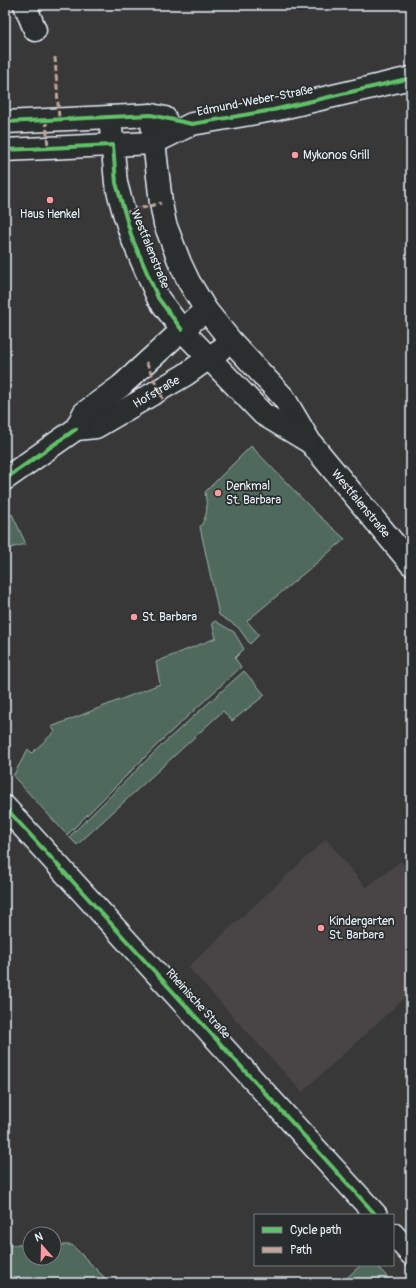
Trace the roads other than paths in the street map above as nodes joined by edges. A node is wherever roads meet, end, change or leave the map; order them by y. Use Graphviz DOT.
graph roads {
  1 [pos="25,5"];
  2 [pos="35,30"];
  3 [pos="411,78"];
  4 [pos="150,115"];
  5 [pos="110,117"];
  6 [pos="5,122"];
  7 [pos="192,124"];
  8 [pos="154,143"];
  9 [pos="113,145"];
  10 [pos="5,150"];
  11 [pos="206,310"];
  12 [pos="182,330"];
  13 [pos="231,341"];
  14 [pos="210,358"];
  15 [pos="76,429"];
  16 [pos="310,442"];
  17 [pos="5,479"];
  18 [pos="411,564"];
  19 [pos="5,807"];
  20 [pos="375,1214"];
  1 -- 2 [label="street"];
  3 -- 7 [label="street, Edmund-Weber-Straße"];
  4 -- 5 [label="street, Edmund-Weber-Straße"];
  4 -- 7 [label="street, Edmund-Weber-Straße"];
  4 -- 8 [label="street"];
  5 -- 6 [label="street, Edmund-Weber-Straße"];
  5 -- 9 [label="street"];
  7 -- 8 [label="street, Edmund-Weber-Straße"];
  8 -- 9 [label="street, Edmund-Weber-Straße"];
  8 -- 11 [label="street, Westfalenstraße"];
  9 -- 10 [label="street, Edmund-Weber-Straße"];
  9 -- 12 [label="street, Westfalenstraße"];
  11 -- 12 [label="street, Hofstraße"];
  11 -- 13 [label="street, Westfalenstraße"];
  12 -- 14 [label="street, Westfalenstraße"];
  12 -- 15 [label="street, Hofstraße"];
  13 -- 14 [label="street, Hofstraße"];
  13 -- 16 [label="street, Westfalenstraße"];
  14 -- 15 [label="street, Hofstraße"];
  14 -- 16 [label="street, Westfalenstraße"];
  15 -- 17 [label="street, Hofstraße"];
  16 -- 18 [label="street, Westfalenstraße"];
  19 -- 20 [label="street, Rheinische Straße"];
}
